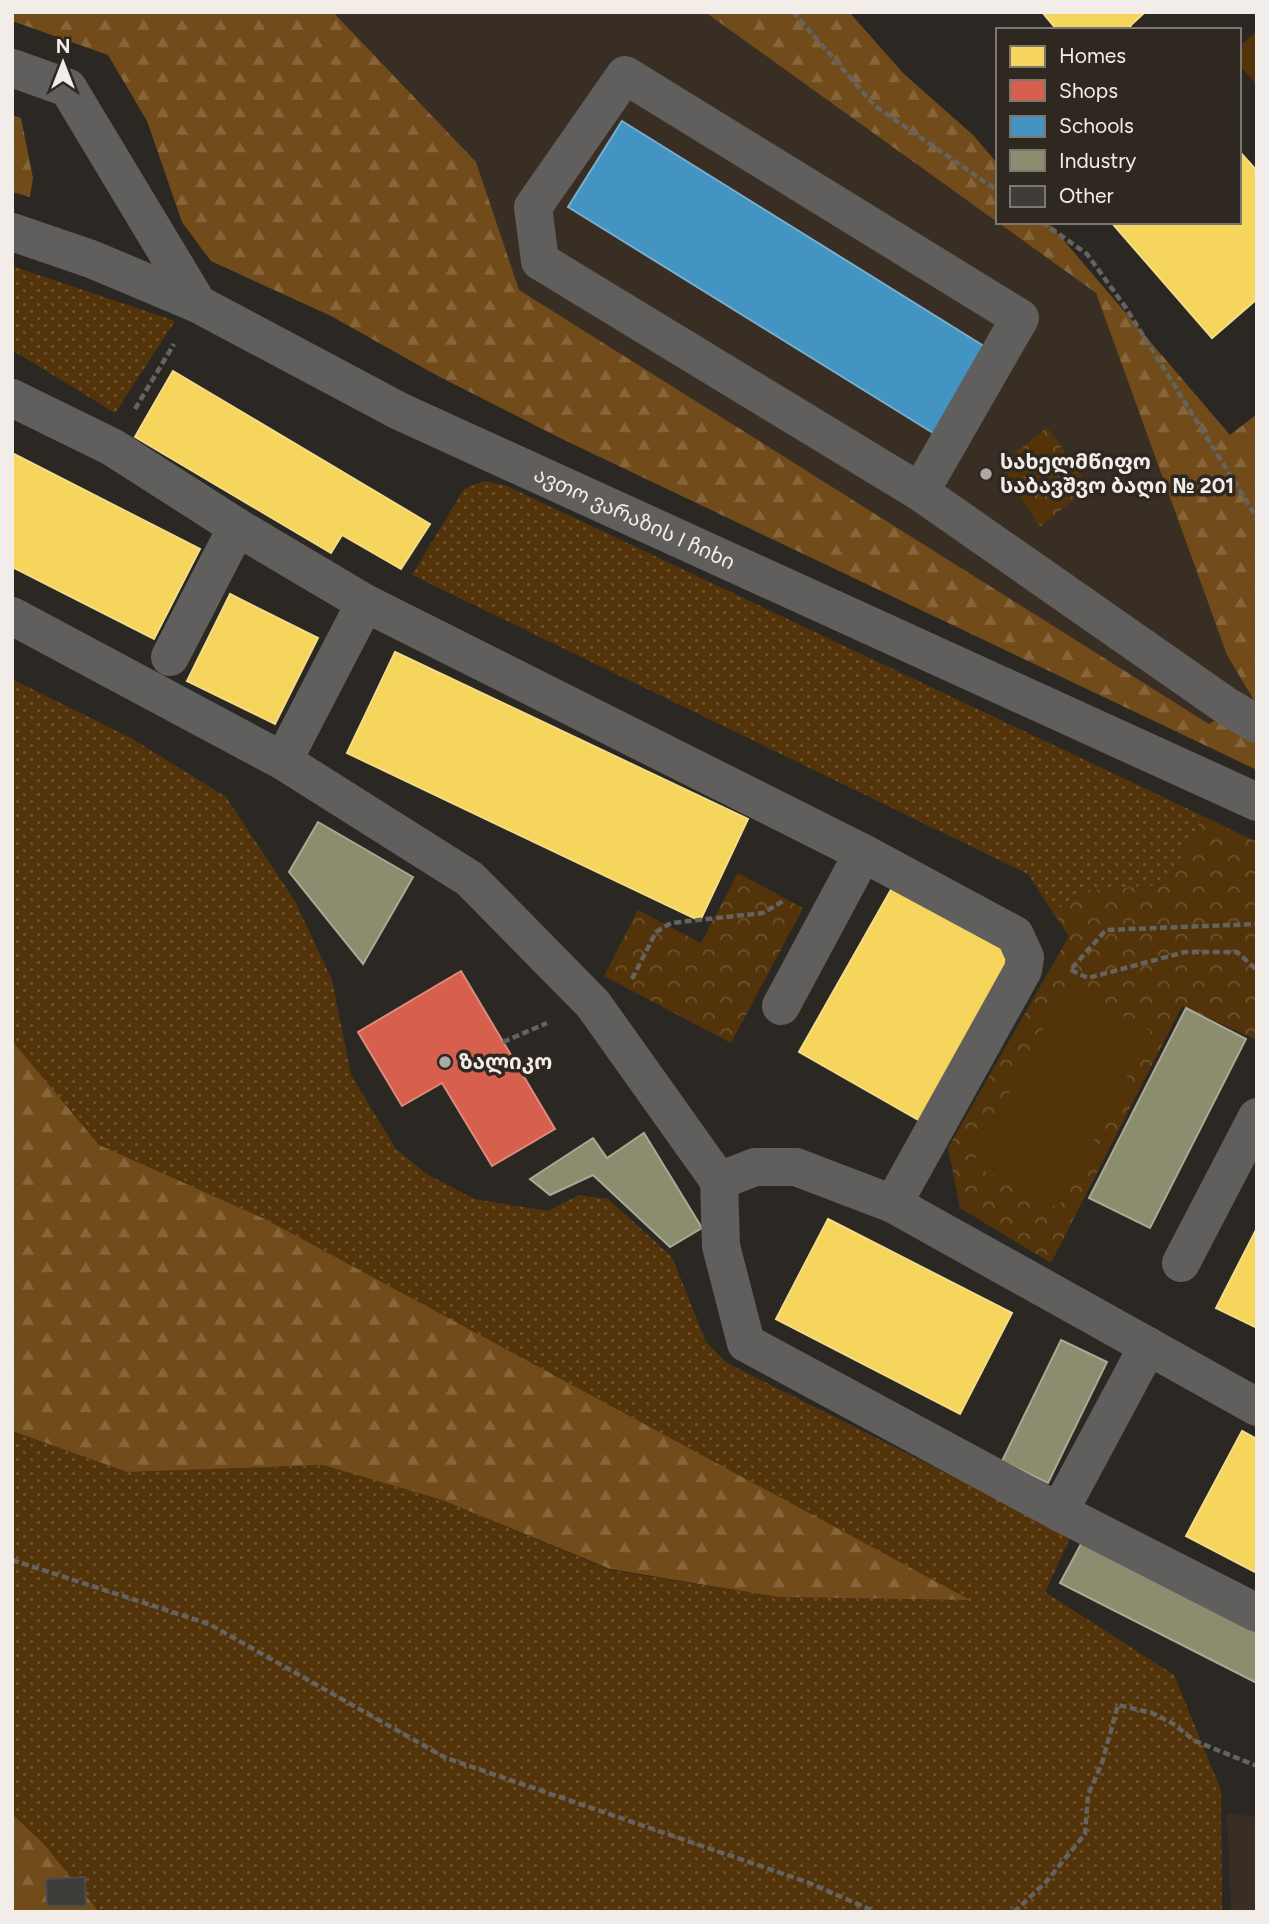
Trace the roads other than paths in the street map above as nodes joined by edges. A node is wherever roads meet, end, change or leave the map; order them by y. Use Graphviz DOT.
graph roads {
  1 [pos="12,68"];
  2 [pos="12,232"];
  3 [pos="198,304"];
  4 [pos="12,398"];
  5 [pos="920,492"];
  6 [pos="237,527"];
  7 [pos="365,603"];
  8 [pos="12,616"];
  9 [pos="170,657"];
  10 [pos="1257,724"];
  11 [pos="283,761"];
  12 [pos="1257,802"];
  13 [pos="863,853"];
  14 [pos="781,1006"];
  15 [pos="1257,1117"];
  16 [pos="719,1181"];
  17 [pos="894,1204"];
  18 [pos="1181,1263"];
  19 [pos="1148,1346"];
  20 [pos="1257,1407"];
  21 [pos="1059,1512"];
  22 [pos="1257,1614"];
  1 -- 3 [label="street"];
  2 -- 3 [label="street, ავთო ვარაზის I ჩიხი"];
  3 -- 12 [label="street, ავთო ვარაზის I ჩიხი"];
  4 -- 6 [label="street"];
  5 -- 5 [label="street"];
  5 -- 10 [label="street"];
  6 -- 7 [label="street"];
  6 -- 9 [label="street"];
  7 -- 11 [label="street"];
  7 -- 13 [label="street"];
  8 -- 11 [label="street"];
  11 -- 16 [label="street"];
  13 -- 14 [label="street"];
  13 -- 17 [label="street"];
  15 -- 18 [label="street"];
  16 -- 17 [label="street"];
  16 -- 21 [label="street"];
  17 -- 19 [label="street"];
  19 -- 20 [label="street"];
  19 -- 21 [label="street"];
  21 -- 22 [label="street"];
}
